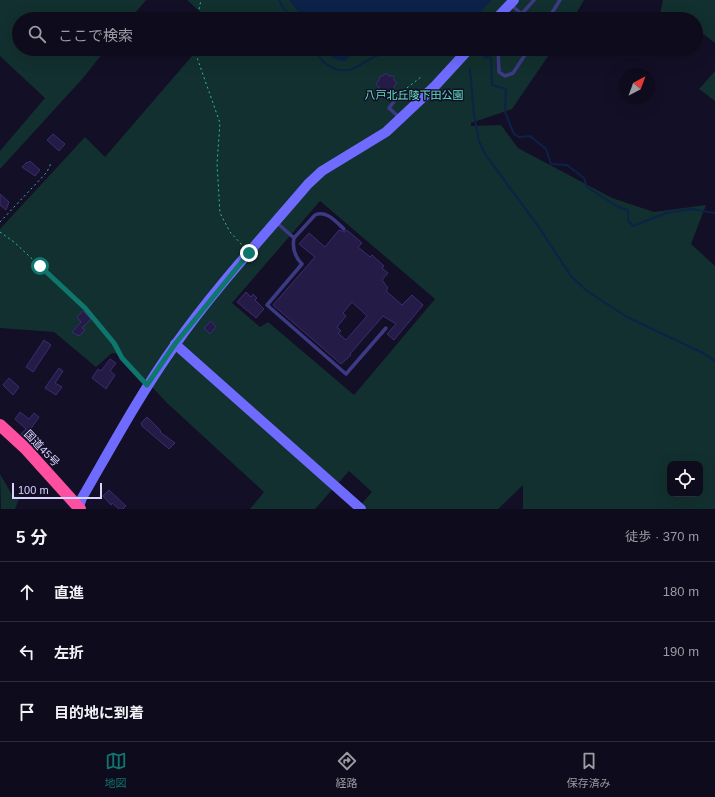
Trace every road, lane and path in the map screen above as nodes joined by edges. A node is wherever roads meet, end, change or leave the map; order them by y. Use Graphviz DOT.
graph roads {
  1 [pos="201,0"];
  2 [pos="534,0"];
  3 [pos="560,0"];
  4 [pos="510,1"];
  5 [pos="198,12"];
  6 [pos="498,12"];
  7 [pos="501,12"];
  8 [pos="520,12"];
  9 [pos="524,12"];
  10 [pos="552,12"];
  11 [pos="196,56"];
  12 [pos="462,56"];
  13 [pos="498,56"];
  14 [pos="524,56"];
  15 [pos="421,78"];
  16 [pos="400,94"];
  17 [pos="401,118"];
  18 [pos="51,163"];
  19 [pos="0,222"];
  20 [pos="276,222"];
  21 [pos="344,229"];
  22 [pos="0,232"];
  23 [pos="294,238"];
  24 [pos="249,253"];
  25 [pos="386,328"];
  26 [pos="175,344"];
  27 [pos="147,385"];
  28 [pos="0,425"];
  29 [pos="79,508"];
  30 [pos="361,509"];
  1 -- 5 [label="path"];
  2 -- 9 [label="lane"];
  3 -- 10 [label="lane"];
  4 -- 6 [label="lane"];
  4 -- 7 [label="street"];
  4 -- 8 [label="lane"];
  11 -- 24 [label="path"];
  12 -- 17 [label="street"];
  13 -- 14 [label="lane"];
  15 -- 16 [label="path"];
  16 -- 17 [label="lane"];
  17 -- 20 [label="street"];
  18 -- 19 [label="path"];
  20 -- 23 [label="lane"];
  20 -- 24 [label="street"];
  21 -- 23 [label="lane"];
  22 -- 27 [label="path"];
  23 -- 25 [label="lane"];
  24 -- 26 [label="street"];
  26 -- 27 [label="street"];
  26 -- 30 [label="street"];
  27 -- 29 [label="street"];
  28 -- 29 [label="highway, 国道45号"];
}
